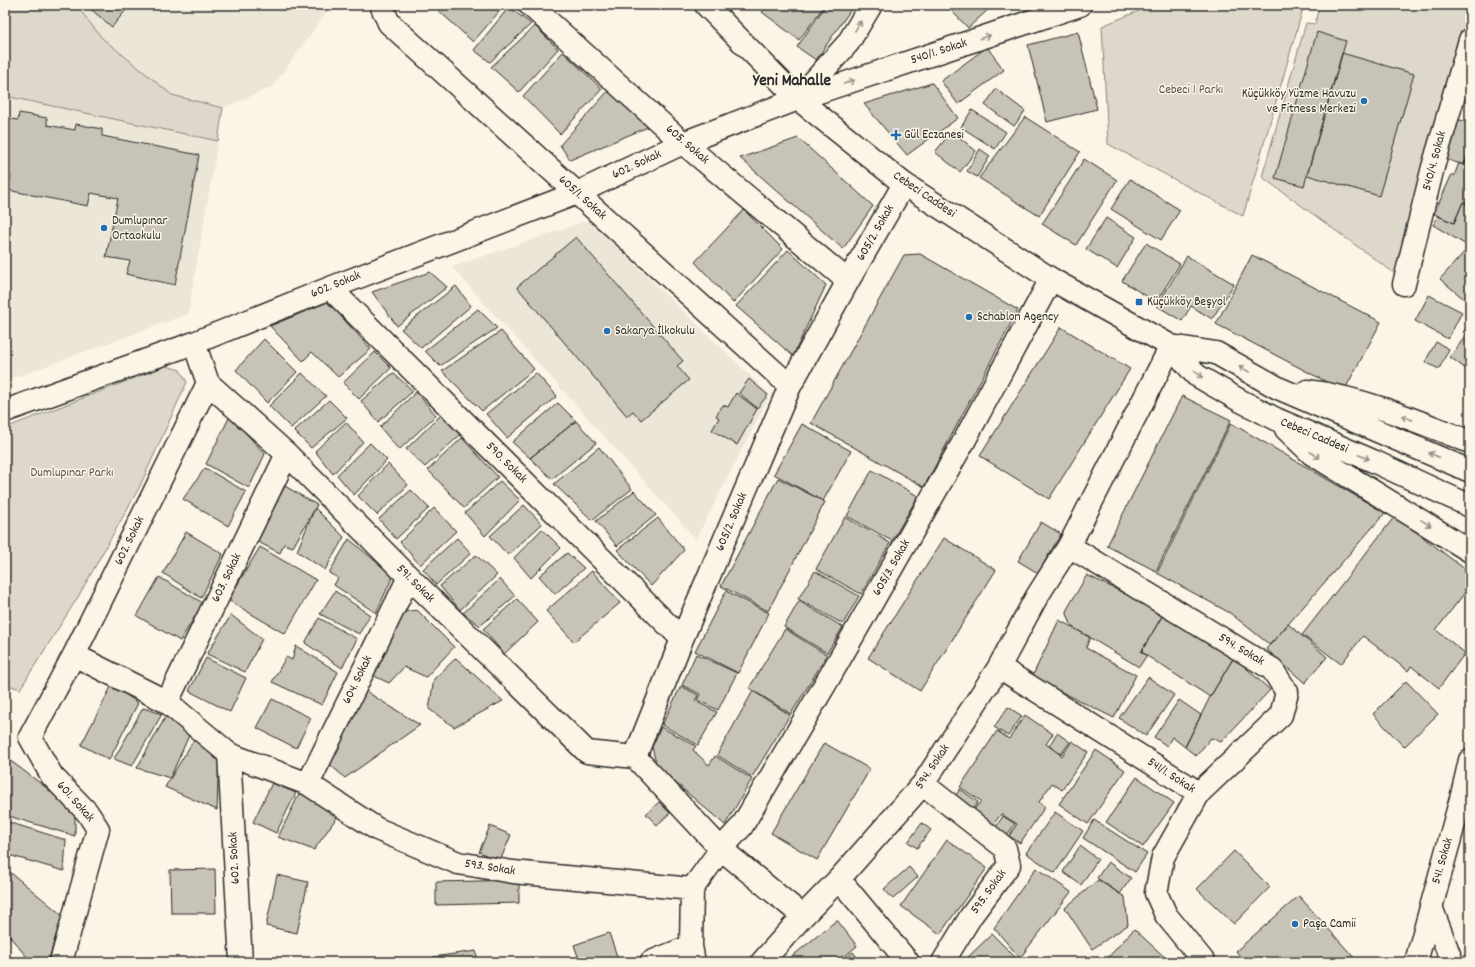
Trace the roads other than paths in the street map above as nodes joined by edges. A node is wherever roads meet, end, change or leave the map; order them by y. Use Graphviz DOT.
graph roads {
  1 [pos="381,5"];
  2 [pos="530,5"];
  3 [pos="706,5"];
  4 [pos="871,5"];
  5 [pos="1080,5"];
  6 [pos="1470,40"];
  7 [pos="798,99"];
  8 [pos="683,143"];
  9 [pos="904,184"];
  10 [pos="577,193"];
  11 [pos="1051,279"];
  12 [pos="848,281"];
  13 [pos="1404,284"];
  14 [pos="330,288"];
  15 [pos="194,343"];
  16 [pos="1171,346"];
  17 [pos="208,383"];
  18 [pos="790,386"];
  19 [pos="1278,388"];
  20 [pos="5,411"];
  21 [pos="1276,419"];
  22 [pos="1470,442"];
  23 [pos="287,454"];
  24 [pos="1470,471"];
  25 [pos="1470,506"];
  26 [pos="1069,546"];
  27 [pos="1468,548"];
  28 [pos="408,577"];
  29 [pos="682,639"];
  30 [pos="74,655"];
  31 [pos="999,667"];
  32 [pos="167,702"];
  33 [pos="229,754"];
  34 [pos="635,757"];
  35 [pos="1470,760"];
  36 [pos="308,784"];
  37 [pos="923,784"];
  38 [pos="1199,793"];
  39 [pos="1466,801"];
  40 [pos="721,849"];
  41 [pos="839,879"];
  42 [pos="692,889"];
  43 [pos="1431,907"];
  44 [pos="803,916"];
  45 [pos="692,954"];
  46 [pos="61,962"];
  47 [pos="241,962"];
  48 [pos="651,962"];
  49 [pos="762,962"];
  50 [pos="908,962"];
  51 [pos="943,962"];
  52 [pos="1204,962"];
  53 [pos="1416,962"];
  54 [pos="1452,962"];
  1 -- 10 [label="street, 605/1. Sokak"];
  2 -- 8 [label="street, 605. Sokak"];
  3 -- 7 [label="street, Cebeci Caddesi"];
  7 -- 4 [label="street, one-way"];
  7 -- 5 [label="street, 540/1. Sokak, one-way"];
  6 -- 13 [label="street, 540/4. Sokak"];
  7 -- 8 [label="street, 602. Sokak"];
  7 -- 9 [label="street, Cebeci Caddesi"];
  8 -- 10 [label="street, 602. Sokak"];
  8 -- 12 [label="street, 605. Sokak"];
  9 -- 11 [label="street, Cebeci Caddesi"];
  9 -- 12 [label="street, 605/2. Sokak"];
  10 -- 14 [label="street, 602. Sokak"];
  10 -- 18 [label="street, 605/1. Sokak"];
  11 -- 16 [label="street, Cebeci Caddesi"];
  11 -- 40 [label="street, 605/3. Sokak"];
  12 -- 18 [label="street, 605/2. Sokak"];
  14 -- 15 [label="street, 602. Sokak"];
  14 -- 29 [label="street, 590. Sokak"];
  15 -- 17 [label="street"];
  15 -- 20 [label="street, 602. Sokak"];
  19 -- 16 [label="street, Cebeci Caddesi, one-way"];
  16 -- 21 [label="street, Cebeci Caddesi, one-way"];
  16 -- 26 [label="street, 594. Sokak"];
  17 -- 23 [label="street, 591. Sokak"];
  17 -- 30 [label="street, 602. Sokak"];
  18 -- 29 [label="street, 605/2. Sokak"];
  22 -- 19 [label="street, one-way"];
  24 -- 19 [label="street, Cebeci Caddesi, one-way"];
  21 -- 25 [label="street, Cebeci Caddesi, one-way"];
  21 -- 27 [label="street, one-way"];
  23 -- 28 [label="street, 591. Sokak"];
  23 -- 32 [label="street, 603. Sokak"];
  26 -- 31 [label="street, 594. Sokak"];
  26 -- 38 [label="street, 594. Sokak"];
  28 -- 34 [label="street, 591. Sokak"];
  28 -- 36 [label="street, 604. Sokak"];
  29 -- 34 [label="street, 605/2. Sokak"];
  30 -- 32 [label="street, 593. Sokak"];
  30 -- 46 [label="street, 601. Sokak"];
  31 -- 37 [label="street, 594. Sokak"];
  31 -- 38 [label="street, 541/1. Sokak"];
  32 -- 33 [label="street, 593. Sokak"];
  33 -- 36 [label="street, 593. Sokak"];
  33 -- 47 [label="street, 602. Sokak"];
  34 -- 40 [label="street"];
  35 -- 39 [label="street, 541. Sokak"];
  36 -- 42 [label="street, 593. Sokak"];
  37 -- 41 [label="street, 594. Sokak"];
  37 -- 51 [label="street, 595. Sokak"];
  38 -- 52 [label="street, 541/1. Sokak"];
  39 -- 43 [label="street, 541. Sokak"];
  40 -- 42 [label="street, 605/3. Sokak"];
  40 -- 44 [label="street"];
  41 -- 44 [label="street, 594. Sokak"];
  41 -- 50 [label="street"];
  42 -- 45 [label="street"];
  43 -- 53 [label="street, 541. Sokak"];
  43 -- 54 [label="street"];
  44 -- 49 [label="street, 594. Sokak"];
  45 -- 48 [label="street"];
}
